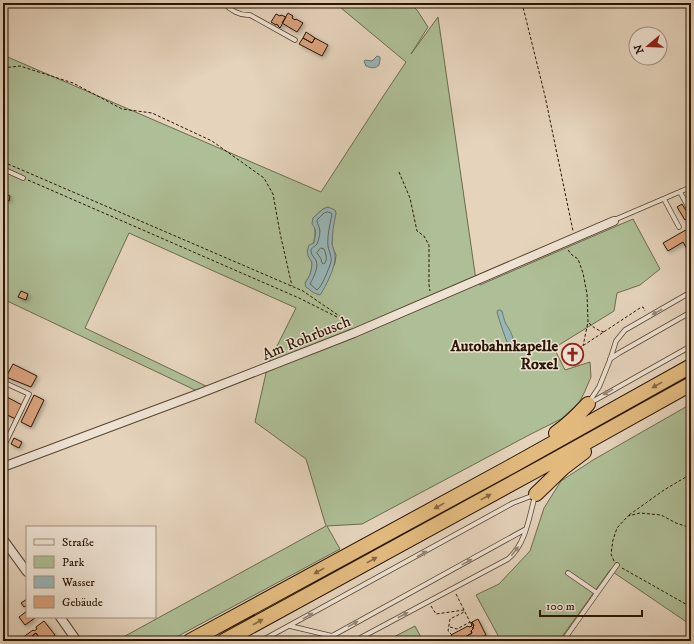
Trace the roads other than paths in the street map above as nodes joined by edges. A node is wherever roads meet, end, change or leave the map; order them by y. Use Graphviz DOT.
graph roads {
  1 [pos="224,3"];
  2 [pos="295,40"];
  3 [pos="3,169"];
  4 [pos="23,178"];
  5 [pos="691,187"];
  6 [pos="680,192"];
  7 [pos="664,199"];
  8 [pos="691,212"];
  9 [pos="614,221"];
  10 [pos="679,227"];
  11 [pos="691,292"];
  12 [pos="691,312"];
  13 [pos="691,346"];
  14 [pos="610,360"];
  15 [pos="691,366"];
  16 [pos="3,382"];
  17 [pos="691,384"];
  18 [pos="588,404"];
  19 [pos="626,420"];
  20 [pos="3,448"];
  21 [pos="510,467"];
  22 [pos="3,468"];
  23 [pos="536,494"];
  24 [pos="526,529"];
  25 [pos="3,540"];
  26 [pos="617,565"];
  27 [pos="26,571"];
  28 [pos="568,573"];
  29 [pos="597,593"];
  30 [pos="61,618"];
  31 [pos="290,626"];
  32 [pos="77,641"];
  33 [pos="190,641"];
  34 [pos="224,641"];
  35 [pos="261,641"];
  36 [pos="357,641"];
  37 [pos="563,641"];
  1 -- 2 [label="lane"];
  3 -- 4 [label="lane"];
  5 -- 6 [label="lane"];
  6 -- 7 [label="lane"];
  6 -- 8 [label="lane"];
  7 -- 9 [label="lane"];
  7 -- 10 [label="lane"];
  9 -- 22 [label="street, Am Rohrbusch"];
  11 -- 14 [label="lane, one-way"];
  12 -- 14 [label="lane"];
  13 -- 18 [label="lane, one-way"];
  14 -- 18 [label="lane"];
  15 -- 21 [label="highway, one-way"];
  16 -- 20 [label="lane"];
  17 -- 19 [label="highway"];
  18 -- 21 [label="highway"];
  19 -- 23 [label="highway"];
  34 -- 19 [label="highway, one-way"];
  21 -- 33 [label="highway, one-way"];
  23 -- 24 [label="lane"];
  31 -- 23 [label="lane, one-way"];
  31 -- 24 [label="lane, one-way"];
  36 -- 24 [label="lane, one-way"];
  25 -- 27 [label="street"];
  26 -- 29 [label="lane"];
  28 -- 29 [label="lane"];
  29 -- 37 [label="lane"];
  30 -- 32 [label="street"];
  31 -- 35 [label="lane"];
}
